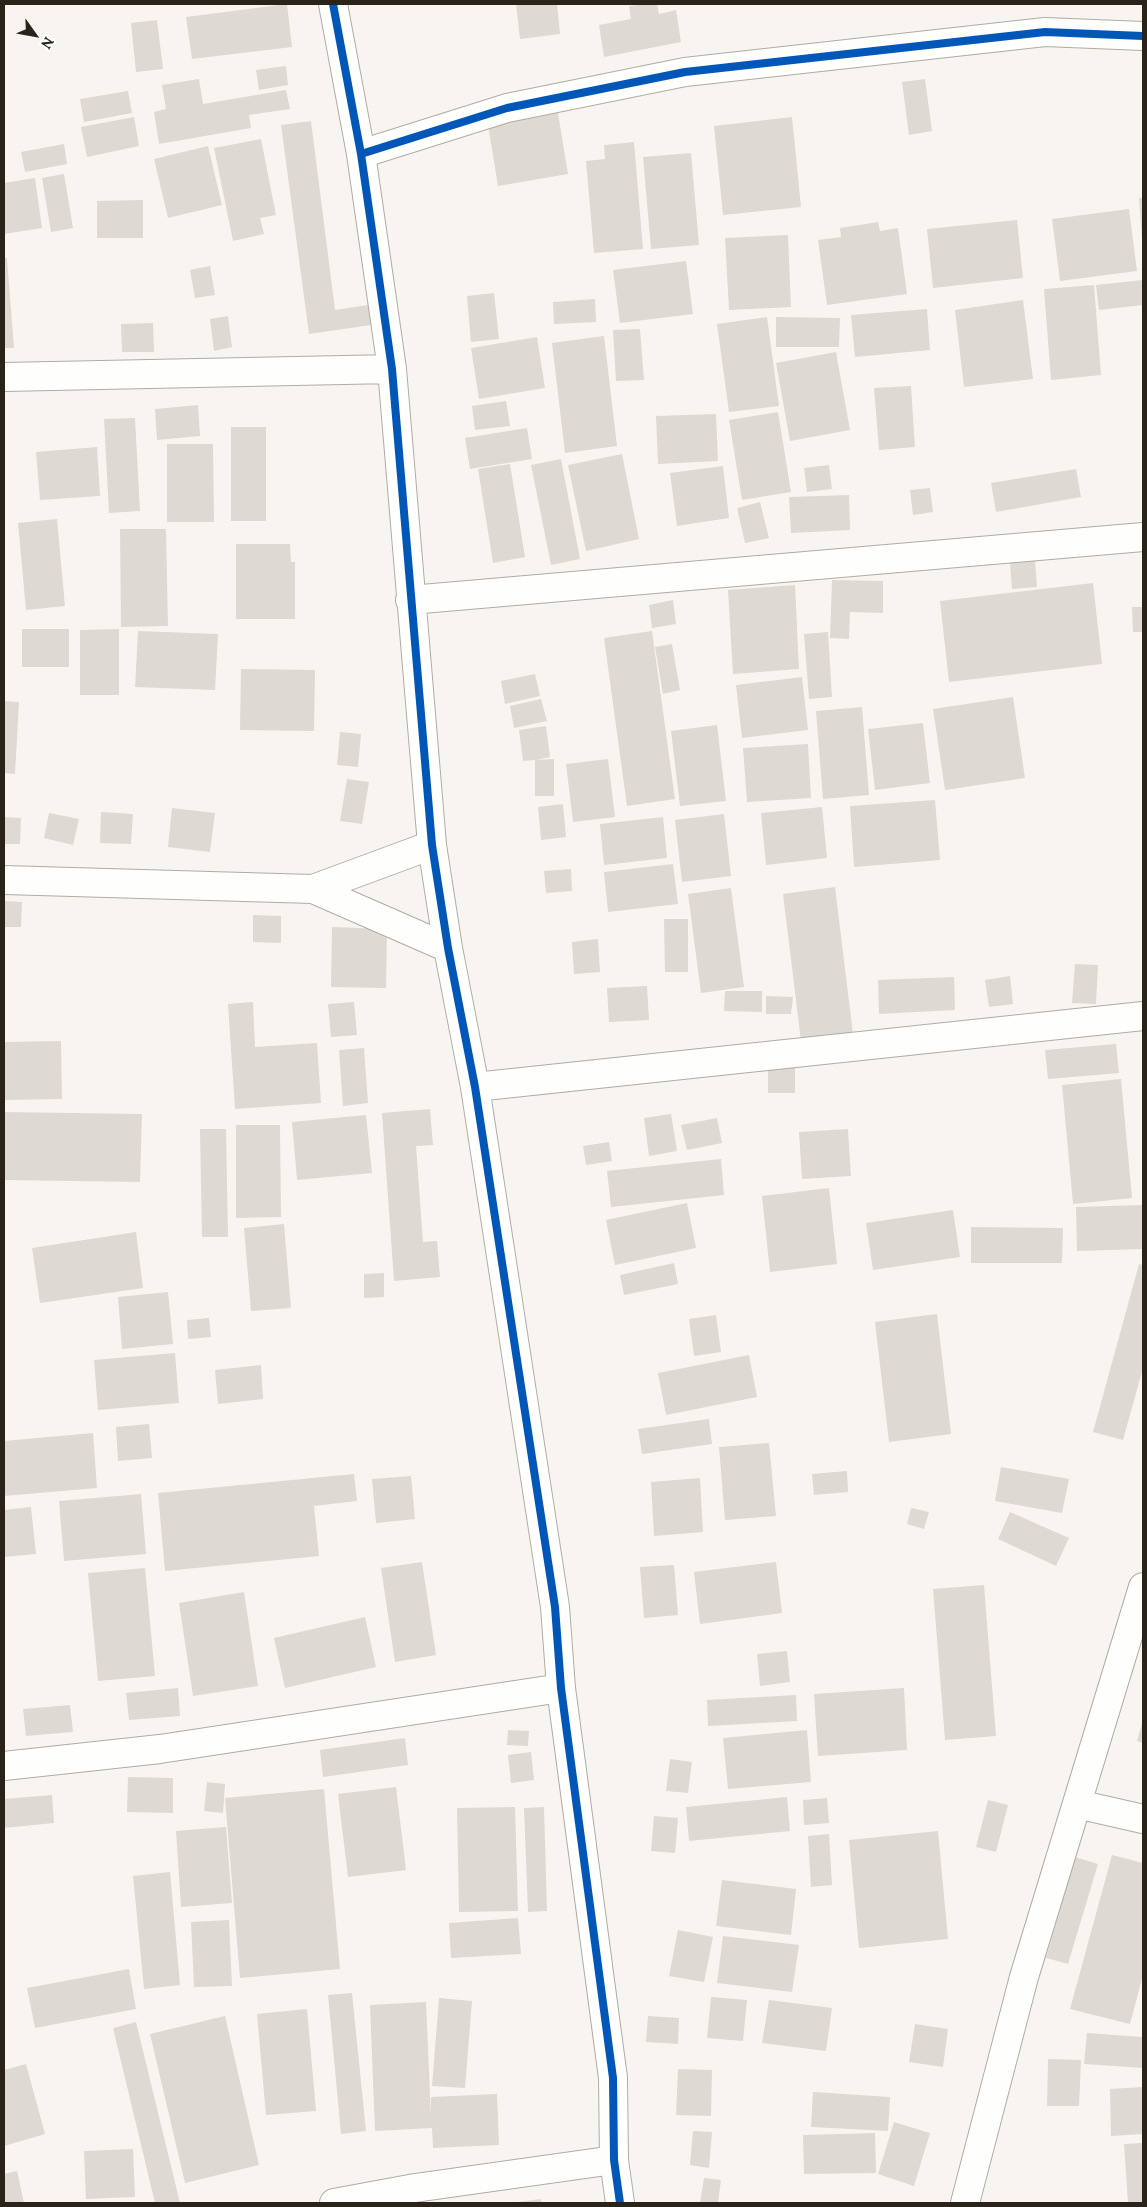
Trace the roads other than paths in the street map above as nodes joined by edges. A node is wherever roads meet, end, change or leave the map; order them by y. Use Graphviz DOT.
graph roads {
  1 [pos="333,4"];
  2 [pos="1143,36"];
  3 [pos="361,154"];
  4 [pos="392,369"];
  5 [pos="4,377"];
  6 [pos="1143,538"];
  7 [pos="410,600"];
  8 [pos="432,845"];
  9 [pos="4,880"];
  10 [pos="313,889"];
  11 [pos="448,948"];
  12 [pos="1143,1016"];
  13 [pos="475,1086"];
  14 [pos="1143,1587"];
  15 [pos="561,1688"];
  16 [pos="4,1766"];
  17 [pos="1076,1804"];
  18 [pos="1143,1819"];
  19 [pos="614,2160"];
  20 [pos="334,2203"];
  21 [pos="620,2203"];
  22 [pos="965,2203"];
  1 -- 3 [label="street"];
  2 -- 3 [label="street"];
  3 -- 4 [label="street"];
  4 -- 5 [label="street"];
  4 -- 7 [label="street"];
  6 -- 7 [label="street"];
  7 -- 8 [label="street"];
  8 -- 10 [label="street"];
  8 -- 11 [label="street"];
  9 -- 10 [label="street"];
  10 -- 11 [label="street"];
  11 -- 13 [label="street"];
  12 -- 13 [label="street"];
  13 -- 15 [label="street"];
  14 -- 17 [label="street"];
  15 -- 16 [label="street"];
  15 -- 19 [label="street"];
  17 -- 18 [label="street"];
  17 -- 22 [label="street"];
  19 -- 20 [label="street"];
  19 -- 21 [label="street"];
}
